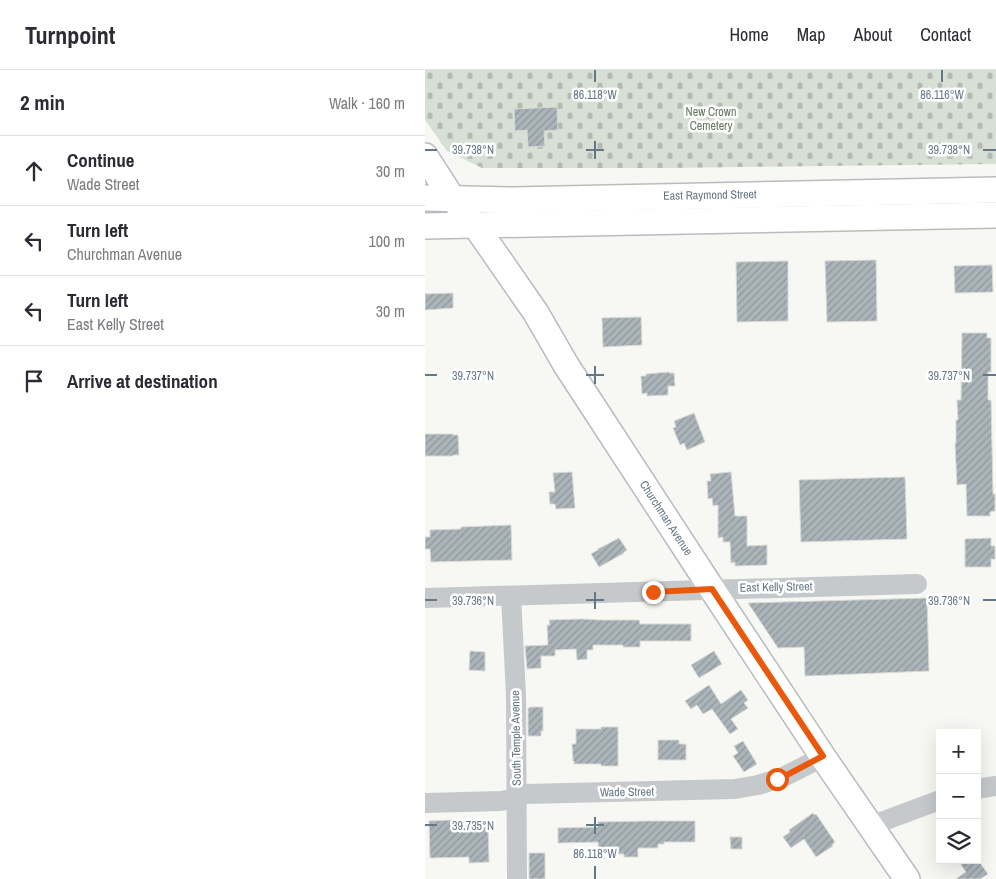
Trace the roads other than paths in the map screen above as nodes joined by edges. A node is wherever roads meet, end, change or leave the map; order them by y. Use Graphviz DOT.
graph roads {
  1 [pos="425,156"];
  2 [pos="996,190"];
  3 [pos="425,198"];
  4 [pos="452,198"];
  5 [pos="996,215"];
  6 [pos="475,225"];
  7 [pos="425,226"];
  8 [pos="917,584"];
  9 [pos="712,589"];
  10 [pos="511,596"];
  11 [pos="425,598"];
  12 [pos="823,756"];
  13 [pos="996,786"];
  14 [pos="981,788"];
  15 [pos="517,798"];
  16 [pos="936,801"];
  17 [pos="425,803"];
  18 [pos="870,826"];
  19 [pos="517,879"];
  20 [pos="907,879"];
  1 -- 4 [label="main road, Churchman Avenue"];
  2 -- 4 [label="main road, East Raymond Street"];
  3 -- 4 [label="main road, East Raymond Street"];
  4 -- 6 [label="main road, Churchman Avenue"];
  5 -- 6 [label="main road, East Raymond Street"];
  6 -- 7 [label="main road, East Raymond Street"];
  6 -- 9 [label="main road, Churchman Avenue"];
  8 -- 9 [label="street, East Kelly Street"];
  9 -- 10 [label="street, East Kelly Street"];
  9 -- 12 [label="main road, Churchman Avenue"];
  10 -- 11 [label="street, East Kelly Street"];
  10 -- 15 [label="street, South Temple Avenue"];
  12 -- 15 [label="street, Wade Street"];
  12 -- 18 [label="main road, Churchman Avenue"];
  13 -- 14 [label="street"];
  15 -- 17 [label="street, Wade Street"];
  15 -- 19 [label="street, South Temple Avenue"];
  16 -- 18 [label="street"];
  18 -- 20 [label="main road, Churchman Avenue"];
}
